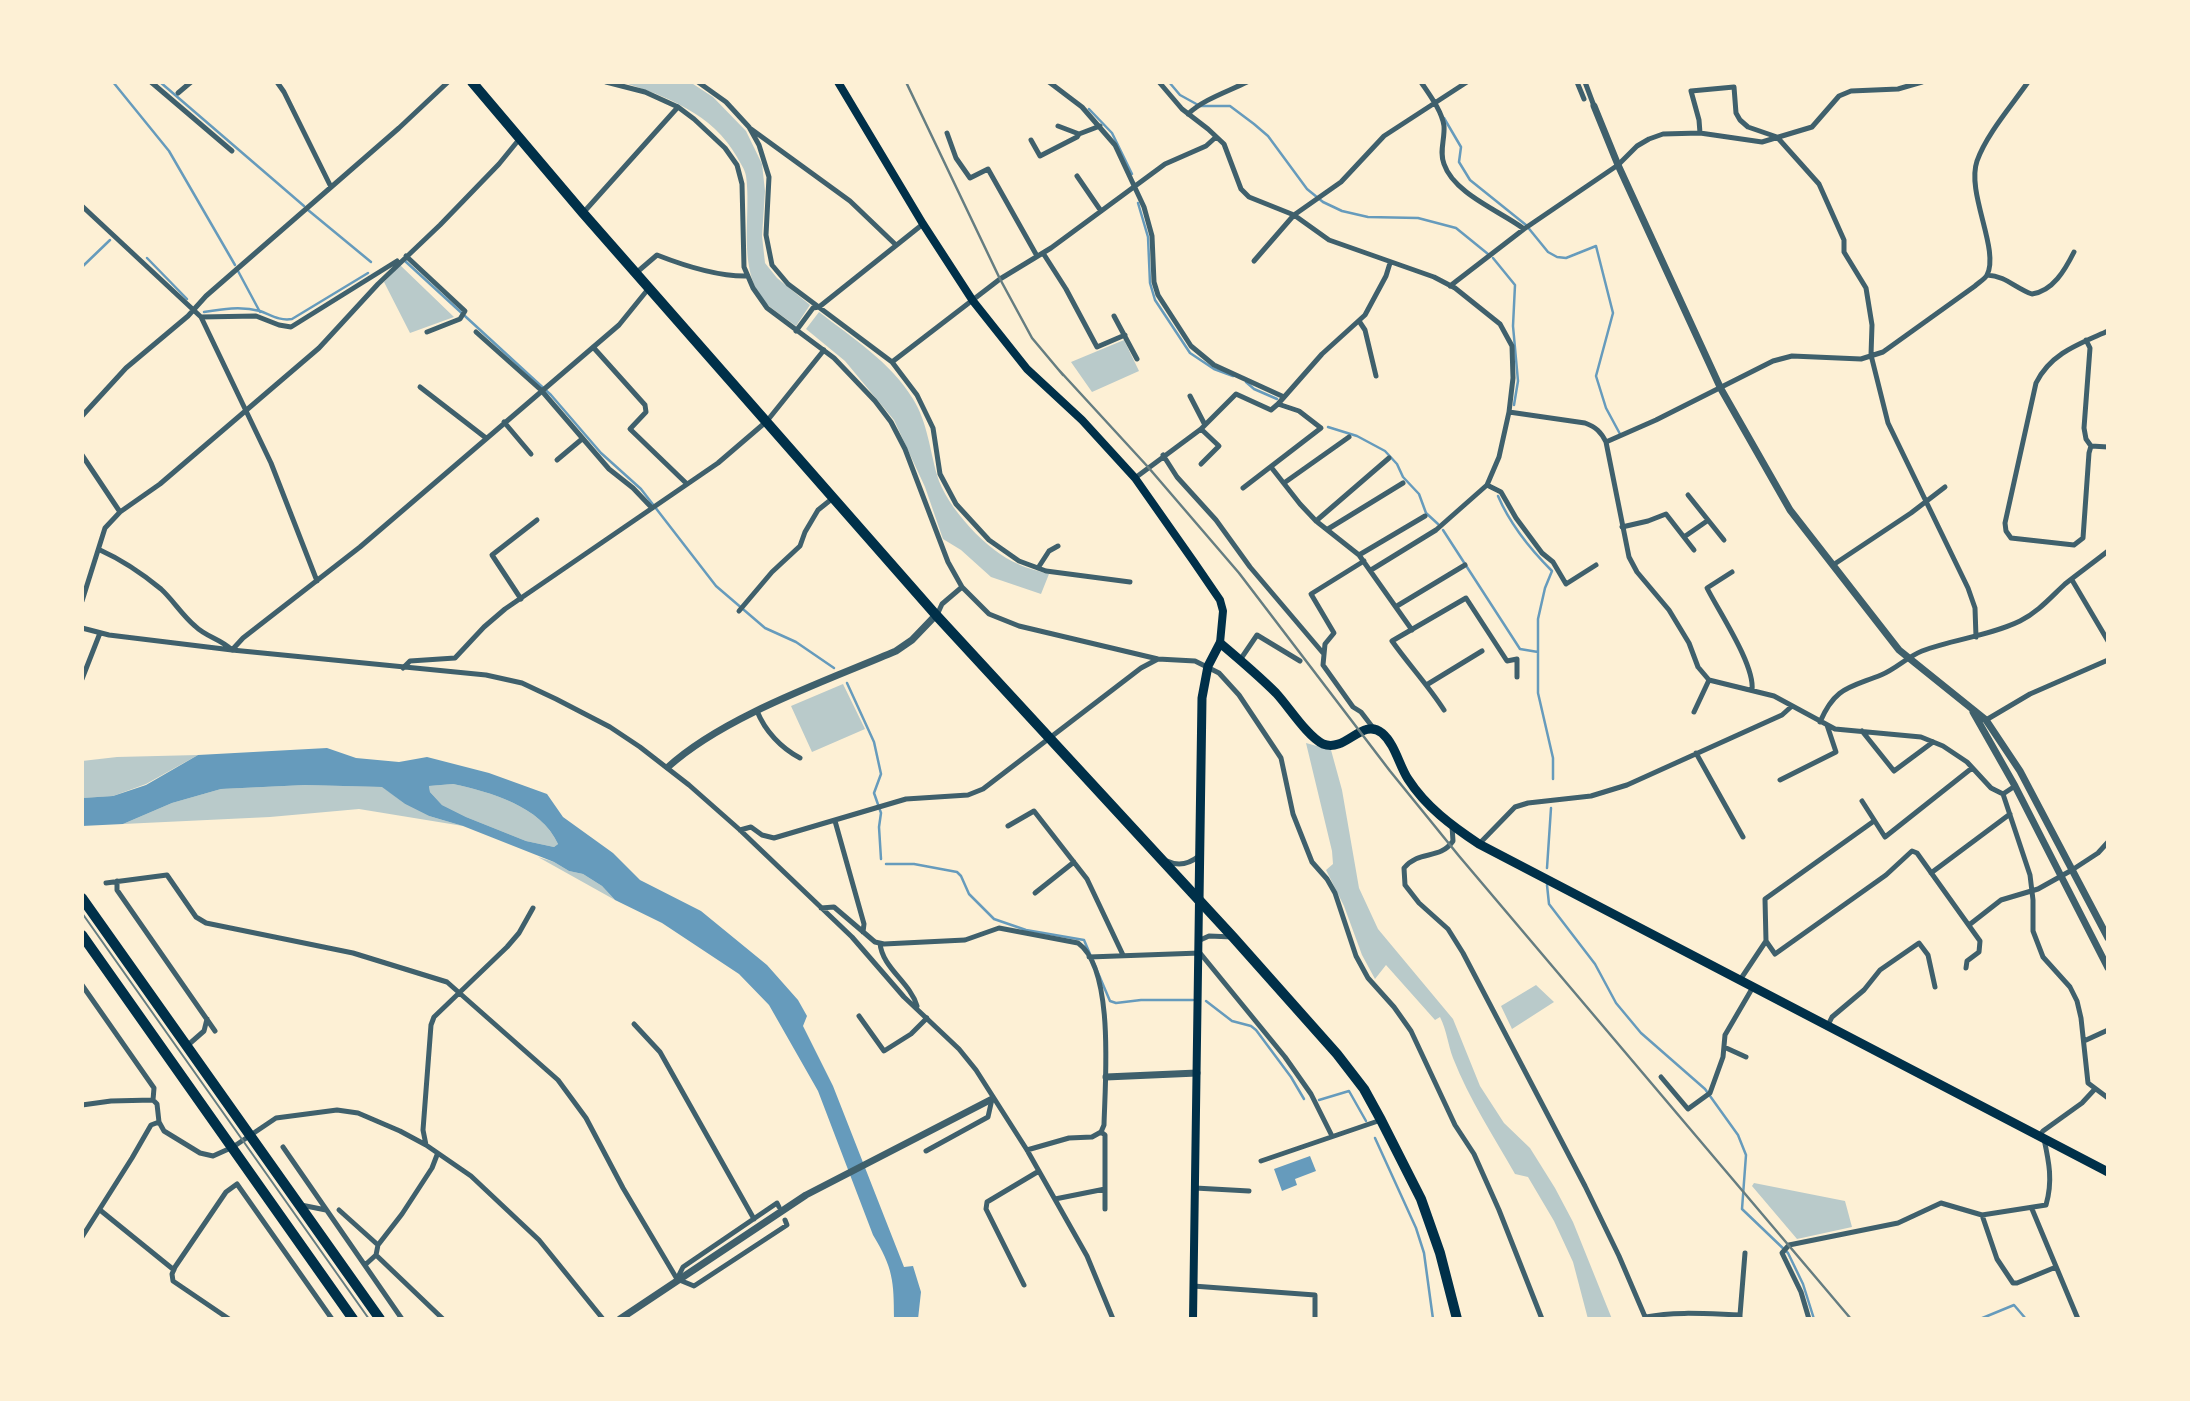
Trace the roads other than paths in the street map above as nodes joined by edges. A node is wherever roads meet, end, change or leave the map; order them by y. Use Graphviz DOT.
graph roads {
  1 [pos="152,82"];
  2 [pos="191,82"];
  3 [pos="277,82"];
  4 [pos="448,82"];
  5 [pos="472,82"];
  6 [pos="606,82"];
  7 [pos="698,82"];
  8 [pos="838,82"];
  9 [pos="1049,82"];
  10 [pos="1159,82"];
  11 [pos="1247,82"];
  12 [pos="1421,82"];
  13 [pos="1467,82"];
  14 [pos="1577,82"];
  15 [pos="1586,82"];
  16 [pos="1922,82"];
  17 [pos="2028,82"];
  18 [pos="178,93"];
  19 [pos="1584,99"];
  20 [pos="1434,104"];
  21 [pos="1594,106"];
  22 [pos="678,107"];
  23 [pos="1188,114"];
  24 [pos="1058,126"];
  25 [pos="1100,126"];
  26 [pos="749,127"];
  27 [pos="947,133"];
  28 [pos="1700,133"];
  29 [pos="1079,134"];
  30 [pos="521,137"];
  31 [pos="1216,137"];
  32 [pos="1777,137"];
  33 [pos="1031,140"];
  34 [pos="232,151"];
  35 [pos="1618,165"];
  36 [pos="1077,176"];
  37 [pos="331,187"];
  38 [pos="1134,187"];
  39 [pos="82,206"];
  40 [pos="1101,211"];
  41 [pos="583,213"];
  42 [pos="1294,215"];
  43 [pos="923,223"];
  44 [pos="1524,229"];
  45 [pos="896,245"];
  46 [pos="2074,252"];
  47 [pos="1040,255"];
  48 [pos="406,256"];
  49 [pos="1254,261"];
  50 [pos="1390,263"];
  51 [pos="636,273"];
  52 [pos="748,275"];
  53 [pos="1987,275"];
  54 [pos="1450,286"];
  55 [pos="649,288"];
  56 [pos="973,301"];
  57 [pos="819,307"];
  58 [pos="193,310"];
  59 [pos="1114,316"];
  60 [pos="201,317"];
  61 [pos="1359,321"];
  62 [pos="796,331"];
  63 [pos="2108,331"];
  64 [pos="427,332"];
  65 [pos="476,332"];
  66 [pos="1125,335"];
  67 [pos="2086,340"];
  68 [pos="593,346"];
  69 [pos="824,350"];
  70 [pos="1871,355"];
  71 [pos="1137,359"];
  72 [pos="892,362"];
  73 [pos="1376,376"];
  74 [pos="420,387"];
  75 [pos="1721,389"];
  76 [pos="541,390"];
  77 [pos="1189,396"];
  78 [pos="1284,397"];
  79 [pos="1278,404"];
  80 [pos="246,410"];
  81 [pos="1509,412"];
  82 [pos="82,416"];
  83 [pos="767,421"];
  84 [pos="504,422"];
  85 [pos="1203,427"];
  86 [pos="1349,437"];
  87 [pos="486,438"];
  88 [pos="582,439"];
  89 [pos="1606,442"];
  90 [pos="2091,446"];
  91 [pos="2108,447"];
  92 [pos="531,454"];
  93 [pos="82,455"];
  94 [pos="1163,455"];
  95 [pos="1390,458"];
  96 [pos="557,460"];
  97 [pos="1201,464"];
  98 [pos="1270,467"];
  99 [pos="1135,478"];
  100 [pos="1283,483"];
  101 [pos="1403,483"];
  102 [pos="687,485"];
  103 [pos="1487,485"];
  104 [pos="1945,487"];
  105 [pos="1242,488"];
  106 [pos="1688,495"];
  107 [pos="833,498"];
  108 [pos="1927,500"];
  109 [pos="652,508"];
  110 [pos="120,512"];
  111 [pos="1425,516"];
  112 [pos="537,520"];
  113 [pos="1316,521"];
  114 [pos="1707,521"];
  115 [pos="1622,527"];
  116 [pos="1328,529"];
  117 [pos="1684,537"];
  118 [pos="1724,540"];
  119 [pos="1058,546"];
  120 [pos="100,550"];
  121 [pos="1694,550"];
  122 [pos="2108,551"];
  123 [pos="1359,555"];
  124 [pos="1364,561"];
  125 [pos="1465,565"];
  126 [pos="1596,565"];
  127 [pos="1833,565"];
  128 [pos="1038,568"];
  129 [pos="1371,570"];
  130 [pos="1732,572"];
  131 [pos="2071,580"];
  132 [pos="317,581"];
  133 [pos="1130,582"];
  134 [pos="962,587"];
  135 [pos="521,599"];
  136 [pos="82,601"];
  137 [pos="1397,606"];
  138 [pos="742,608"];
  139 [pos="936,615"];
  140 [pos="82,628"];
  141 [pos="1412,630"];
  142 [pos="100,633"];
  143 [pos="1976,637"];
  144 [pos="2108,641"];
  145 [pos="1220,643"];
  146 [pos="232,650"];
  147 [pos="1482,651"];
  148 [pos="1323,653"];
  149 [pos="1908,658"];
  150 [pos="1158,659"];
  151 [pos="1240,660"];
  152 [pos="2108,660"];
  153 [pos="1300,661"];
  154 [pos="1208,666"];
  155 [pos="403,668"];
  156 [pos="1517,677"];
  157 [pos="82,679"];
  158 [pos="1709,680"];
  159 [pos="1428,684"];
  160 [pos="1752,690"];
  161 [pos="1791,706"];
  162 [pos="1970,709"];
  163 [pos="1444,710"];
  164 [pos="757,711"];
  165 [pos="1694,712"];
  166 [pos="1986,720"];
  167 [pos="1820,722"];
  168 [pos="1827,725"];
  169 [pos="1374,729"];
  170 [pos="1861,731"];
  171 [pos="1048,738"];
  172 [pos="1933,742"];
  173 [pos="1696,753"];
  174 [pos="800,758"];
  175 [pos="668,767"];
  176 [pos="1972,768"];
  177 [pos="1780,780"];
  178 [pos="2015,786"];
  179 [pos="2003,794"];
  180 [pos="1862,802"];
  181 [pos="2010,814"];
  182 [pos="835,821"];
  183 [pos="1874,821"];
  184 [pos="1008,826"];
  185 [pos="1452,826"];
  186 [pos="740,830"];
  187 [pos="1743,837"];
  188 [pos="2108,842"];
  189 [pos="1479,844"];
  190 [pos="1155,854"];
  191 [pos="1200,855"];
  192 [pos="1074,862"];
  193 [pos="2072,870"];
  194 [pos="1931,873"];
  195 [pos="2061,876"];
  196 [pos="117,881"];
  197 [pos="106,883"];
  198 [pos="2032,891"];
  199 [pos="1035,893"];
  200 [pos="82,898"];
  201 [pos="1199,901"];
  202 [pos="533,908"];
  203 [pos="821,908"];
  204 [pos="1969,925"];
  205 [pos="863,932"];
  206 [pos="82,935"];
  207 [pos="1233,937"];
  208 [pos="2108,938"];
  209 [pos="1199,941"];
  210 [pos="1766,941"];
  211 [pos="880,943"];
  212 [pos="1200,954"];
  213 [pos="1123,955"];
  214 [pos="1089,957"];
  215 [pos="1966,968"];
  216 [pos="2108,968"];
  217 [pos="1740,980"];
  218 [pos="82,985"];
  219 [pos="1753,987"];
  220 [pos="1935,987"];
  221 [pos="459,992"];
  222 [pos="917,1009"];
  223 [pos="859,1016"];
  224 [pos="927,1018"];
  225 [pos="207,1020"];
  226 [pos="634,1024"];
  227 [pos="1827,1026"];
  228 [pos="2108,1030"];
  229 [pos="215,1031"];
  230 [pos="2084,1041"];
  231 [pos="188,1045"];
  232 [pos="1724,1047"];
  233 [pos="1746,1057"];
  234 [pos="1197,1073"];
  235 [pos="1106,1077"];
  236 [pos="1661,1077"];
  237 [pos="2094,1090"];
  238 [pos="2108,1098"];
  239 [pos="992,1099"];
  240 [pos="153,1100"];
  241 [pos="82,1105"];
  242 [pos="1381,1120"];
  243 [pos="159,1122"];
  244 [pos="1101,1132"];
  245 [pos="251,1134"];
  246 [pos="1332,1136"];
  247 [pos="2041,1138"];
  248 [pos="426,1145"];
  249 [pos="233,1147"];
  250 [pos="283,1147"];
  251 [pos="1027,1150"];
  252 [pos="926,1152"];
  253 [pos="437,1155"];
  254 [pos="1261,1161"];
  255 [pos="1039,1171"];
  256 [pos="2108,1172"];
  257 [pos="1195,1188"];
  258 [pos="1105,1189"];
  259 [pos="1249,1191"];
  260 [pos="1055,1199"];
  261 [pos="301,1205"];
  262 [pos="779,1207"];
  263 [pos="1105,1209"];
  264 [pos="2032,1209"];
  265 [pos="100,1210"];
  266 [pos="326,1210"];
  267 [pos="339,1210"];
  268 [pos="1982,1215"];
  269 [pos="754,1219"];
  270 [pos="785,1220"];
  271 [pos="82,1237"];
  272 [pos="298,1238"];
  273 [pos="378,1245"];
  274 [pos="1745,1253"];
  275 [pos="376,1255"];
  276 [pos="291,1258"];
  277 [pos="365,1265"];
  278 [pos="2056,1267"];
  279 [pos="174,1270"];
  280 [pos="677,1279"];
  281 [pos="1024,1285"];
  282 [pos="1193,1286"];
  283 [pos="1740,1317"];
  284 [pos="1646,1318"];
  285 [pos="229,1319"];
  286 [pos="331,1319"];
  287 [pos="353,1319"];
  288 [pos="380,1319"];
  289 [pos="402,1319"];
  290 [pos="443,1319"];
  291 [pos="603,1319"];
  292 [pos="620,1319"];
  293 [pos="1114,1319"];
  294 [pos="1193,1319"];
  295 [pos="1315,1319"];
  296 [pos="1457,1319"];
  297 [pos="1542,1319"];
  298 [pos="1809,1319"];
  299 [pos="2078,1319"];
  1 -- 34 [label="street"];
  2 -- 18 [label="street"];
  3 -- 37 [label="street"];
  4 -- 37 [label="street"];
  5 -- 30 [label="highway"];
  6 -- 22 [label="street"];
  7 -- 26 [label="street"];
  8 -- 43 [label="main road"];
  9 -- 25 [label="street"];
  10 -- 23 [label="street"];
  11 -- 23 [label="street"];
  12 -- 20 [label="street"];
  13 -- 20 [label="street"];
  14 -- 19 [label="street"];
  15 -- 21 [label="street"];
  16 -- 32 [label="street"];
  17 -- 53 [label="street"];
  20 -- 42 [label="street"];
  20 -- 44 [label="street"];
  21 -- 35 [label="street"];
  22 -- 41 [label="street"];
  22 -- 52 [label="street"];
  23 -- 31 [label="street"];
  24 -- 29 [label="street"];
  25 -- 29 [label="street"];
  25 -- 38 [label="street"];
  26 -- 45 [label="street"];
  26 -- 57 [label="street"];
  27 -- 47 [label="street"];
  28 -- 32 [label="street"];
  28 -- 32 [label="street"];
  28 -- 35 [label="street"];
  29 -- 33 [label="street"];
  30 -- 41 [label="highway"];
  30 -- 48 [label="street"];
  31 -- 38 [label="street"];
  31 -- 42 [label="street"];
  32 -- 70 [label="street"];
  35 -- 44 [label="street"];
  35 -- 75 [label="street"];
  36 -- 40 [label="street"];
  37 -- 58 [label="street"];
  38 -- 40 [label="street"];
  38 -- 78 [label="street"];
  39 -- 58 [label="street"];
  40 -- 47 [label="street"];
  41 -- 51 [label="highway"];
  42 -- 49 [label="street"];
  42 -- 50 [label="street"];
  43 -- 45 [label="street"];
  43 -- 56 [label="main road"];
  44 -- 54 [label="street"];
  45 -- 57 [label="street"];
  46 -- 53 [label="street"];
  47 -- 56 [label="street"];
  47 -- 66 [label="street"];
  48 -- 60 [label="street"];
  48 -- 64 [label="street"];
  48 -- 80 [label="street"];
  50 -- 54 [label="street"];
  50 -- 61 [label="street"];
  51 -- 52 [label="street"];
  51 -- 55 [label="highway"];
  52 -- 62 [label="street"];
  53 -- 70 [label="street"];
  54 -- 81 [label="street"];
  55 -- 68 [label="street"];
  55 -- 83 [label="highway"];
  56 -- 72 [label="street"];
  56 -- 99 [label="main road"];
  57 -- 62 [label="street"];
  57 -- 72 [label="street"];
  58 -- 60 [label="street"];
  58 -- 82 [label="street"];
  59 -- 66 [label="street"];
  60 -- 80 [label="street"];
  61 -- 73 [label="street"];
  61 -- 78 [label="street"];
  62 -- 69 [label="street"];
  63 -- 67 [label="street"];
  65 -- 76 [label="street"];
  66 -- 71 [label="street"];
  67 -- 90 [label="street"];
  67 -- 90 [label="street"];
  68 -- 76 [label="street"];
  68 -- 102 [label="street"];
  69 -- 83 [label="street"];
  69 -- 134 [label="street"];
  70 -- 75 [label="street"];
  70 -- 108 [label="street"];
  72 -- 128 [label="street"];
  74 -- 87 [label="street"];
  75 -- 89 [label="street"];
  75 -- 127 [label="street"];
  76 -- 84 [label="street"];
  76 -- 88 [label="street"];
  77 -- 85 [label="street"];
  78 -- 79 [label="street"];
  79 -- 85 [label="street"];
  79 -- 98 [label="street"];
  80 -- 110 [label="street"];
  80 -- 132 [label="street"];
  81 -- 89 [label="street"];
  81 -- 103 [label="street"];
  83 -- 102 [label="street"];
  83 -- 107 [label="highway"];
  84 -- 87 [label="street"];
  84 -- 92 [label="street"];
  85 -- 94 [label="street"];
  85 -- 97 [label="street"];
  86 -- 100 [label="street"];
  87 -- 132 [label="street"];
  88 -- 96 [label="street"];
  88 -- 109 [label="street"];
  89 -- 115 [label="street"];
  90 -- 91 [label="street"];
  93 -- 110 [label="street"];
  94 -- 99 [label="street"];
  94 -- 148 [label="street"];
  95 -- 113 [label="street"];
  98 -- 100 [label="street"];
  98 -- 105 [label="street"];
  99 -- 145 [label="main road"];
  100 -- 113 [label="street"];
  101 -- 116 [label="street"];
  102 -- 109 [label="street"];
  103 -- 126 [label="street"];
  103 -- 129 [label="street"];
  104 -- 108 [label="street"];
  106 -- 114 [label="street"];
  107 -- 138 [label="street"];
  107 -- 139 [label="highway"];
  108 -- 127 [label="street"];
  108 -- 143 [label="street"];
  109 -- 135 [label="street"];
  110 -- 120 [label="street"];
  111 -- 123 [label="street"];
  112 -- 135 [label="street"];
  113 -- 116 [label="street"];
  114 -- 117 [label="street"];
  114 -- 118 [label="street"];
  115 -- 117 [label="street"];
  115 -- 158 [label="street"];
  116 -- 123 [label="street"];
  117 -- 121 [label="street"];
  119 -- 128 [label="street"];
  120 -- 136 [label="street"];
  120 -- 146 [label="street"];
  122 -- 131 [label="street"];
  123 -- 124 [label="street"];
  124 -- 129 [label="street"];
  124 -- 148 [label="street"];
  125 -- 137 [label="street"];
  127 -- 149 [label="street"];
  128 -- 133 [label="street"];
  129 -- 137 [label="street"];
  130 -- 160 [label="street"];
  131 -- 143 [label="street"];
  131 -- 144 [label="street"];
  132 -- 146 [label="street"];
  134 -- 139 [label="street"];
  134 -- 150 [label="street"];
  135 -- 155 [label="street"];
  137 -- 141 [label="street"];
  139 -- 164 [label="street"];
  139 -- 171 [label="highway"];
  140 -- 142 [label="street"];
  141 -- 156 [label="street"];
  141 -- 159 [label="street"];
  142 -- 146 [label="street"];
  142 -- 157 [label="street"];
  143 -- 149 [label="street"];
  145 -- 151 [label="main road"];
  145 -- 154 [label="main road"];
  146 -- 155 [label="street"];
  147 -- 159 [label="street"];
  148 -- 169 [label="street"];
  149 -- 162 [label="street"];
  149 -- 167 [label="street"];
  150 -- 154 [label="street"];
  150 -- 171 [label="street"];
  151 -- 153 [label="street"];
  151 -- 169 [label="main road"];
  152 -- 166 [label="street"];
  154 -- 191 [label="main road"];
  154 -- 297 [label="street"];
  155 -- 175 [label="street"];
  158 -- 160 [label="street"];
  158 -- 165 [label="street"];
  159 -- 163 [label="street"];
  160 -- 161 [label="street"];
  161 -- 167 [label="street"];
  161 -- 173 [label="street"];
  162 -- 166 [label="street"];
  162 -- 178 [label="street"];
  164 -- 174 [label="street"];
  164 -- 175 [label="street"];
  166 -- 193 [label="street"];
  167 -- 168 [label="street"];
  168 -- 170 [label="street"];
  168 -- 177 [label="street"];
  169 -- 185 [label="main road"];
  170 -- 172 [label="street"];
  170 -- 172 [label="street"];
  171 -- 182 [label="street"];
  171 -- 190 [label="highway"];
  172 -- 176 [label="street"];
  173 -- 187 [label="street"];
  173 -- 189 [label="street"];
  175 -- 186 [label="street"];
  176 -- 179 [label="street"];
  176 -- 183 [label="street"];
  178 -- 179 [label="street"];
  178 -- 195 [label="street"];
  179 -- 181 [label="street"];
  180 -- 183 [label="street"];
  181 -- 194 [label="street"];
  181 -- 198 [label="street"];
  182 -- 186 [label="street"];
  182 -- 205 [label="street"];
  183 -- 210 [label="street"];
  184 -- 192 [label="street"];
  185 -- 189 [label="main road"];
  185 -- 284 [label="street"];
  186 -- 203 [label="street"];
  188 -- 193 [label="street"];
  189 -- 217 [label="main road"];
  190 -- 191 [label="street"];
  190 -- 201 [label="highway"];
  191 -- 201 [label="main road"];
  192 -- 199 [label="street"];
  192 -- 213 [label="street"];
  193 -- 195 [label="street"];
  193 -- 208 [label="street"];
  194 -- 204 [label="street"];
  194 -- 210 [label="street"];
  195 -- 198 [label="street"];
  195 -- 216 [label="street"];
  196 -- 197 [label="street"];
  196 -- 221 [label="street"];
  196 -- 225 [label="street"];
  198 -- 204 [label="street"];
  198 -- 230 [label="street"];
  200 -- 231 [label="highway"];
  201 -- 207 [label="highway"];
  201 -- 209 [label="main road"];
  202 -- 221 [label="street"];
  203 -- 205 [label="street"];
  203 -- 222 [label="street"];
  204 -- 215 [label="street"];
  205 -- 211 [label="street"];
  206 -- 249 [label="highway"];
  207 -- 209 [label="street"];
  207 -- 242 [label="highway"];
  209 -- 212 [label="main road"];
  210 -- 217 [label="street"];
  211 -- 214 [label="street"];
  211 -- 222 [label="street"];
  212 -- 213 [label="street"];
  212 -- 234 [label="main road"];
  212 -- 246 [label="street"];
  213 -- 214 [label="street"];
  214 -- 235 [label="street"];
  217 -- 219 [label="main road"];
  218 -- 240 [label="street"];
  219 -- 227 [label="main road"];
  219 -- 232 [label="street"];
  220 -- 227 [label="street"];
  221 -- 248 [label="street"];
  221 -- 280 [label="street"];
  222 -- 224 [label="street"];
  223 -- 224 [label="street"];
  224 -- 239 [label="street"];
  225 -- 229 [label="street"];
  225 -- 231 [label="street"];
  226 -- 269 [label="street"];
  227 -- 247 [label="main road"];
  228 -- 230 [label="street"];
  230 -- 237 [label="street"];
  231 -- 245 [label="highway"];
  232 -- 233 [label="street"];
  232 -- 236 [label="street"];
  234 -- 235 [label="street"];
  234 -- 257 [label="main road"];
  235 -- 244 [label="street"];
  237 -- 238 [label="street"];
  237 -- 247 [label="street"];
  239 -- 251 [label="street"];
  239 -- 252 [label="street"];
  239 -- 280 [label="street"];
  240 -- 241 [label="street"];
  240 -- 243 [label="street"];
  242 -- 246 [label="street"];
  242 -- 296 [label="highway"];
  243 -- 249 [label="street"];
  243 -- 265 [label="street"];
  244 -- 251 [label="street"];
  244 -- 258 [label="street"];
  245 -- 248 [label="street"];
  245 -- 249 [label="street"];
  245 -- 261 [label="highway"];
  246 -- 254 [label="street"];
  247 -- 256 [label="main road"];
  247 -- 264 [label="street"];
  248 -- 253 [label="street"];
  249 -- 272 [label="highway"];
  250 -- 266 [label="street"];
  251 -- 255 [label="street"];
  253 -- 273 [label="street"];
  253 -- 291 [label="street"];
  255 -- 260 [label="street"];
  255 -- 281 [label="street"];
  257 -- 259 [label="street"];
  257 -- 282 [label="main road"];
  258 -- 260 [label="street"];
  258 -- 263 [label="street"];
  260 -- 293 [label="street"];
  261 -- 266 [label="street"];
  261 -- 288 [label="highway"];
  262 -- 269 [label="street"];
  264 -- 268 [label="street"];
  264 -- 278 [label="street"];
  265 -- 271 [label="street"];
  265 -- 279 [label="street"];
  266 -- 277 [label="street"];
  267 -- 273 [label="street"];
  268 -- 278 [label="street"];
  268 -- 298 [label="street"];
  269 -- 280 [label="street"];
  270 -- 280 [label="street"];
  272 -- 276 [label="street"];
  272 -- 287 [label="highway"];
  273 -- 275 [label="street"];
  274 -- 283 [label="street"];
  275 -- 277 [label="street"];
  275 -- 290 [label="street"];
  276 -- 279 [label="street"];
  276 -- 286 [label="street"];
  277 -- 289 [label="street"];
  278 -- 299 [label="street"];
  279 -- 285 [label="street"];
  280 -- 292 [label="street"];
  282 -- 294 [label="main road"];
  282 -- 295 [label="street"];
  283 -- 284 [label="street"];
}
